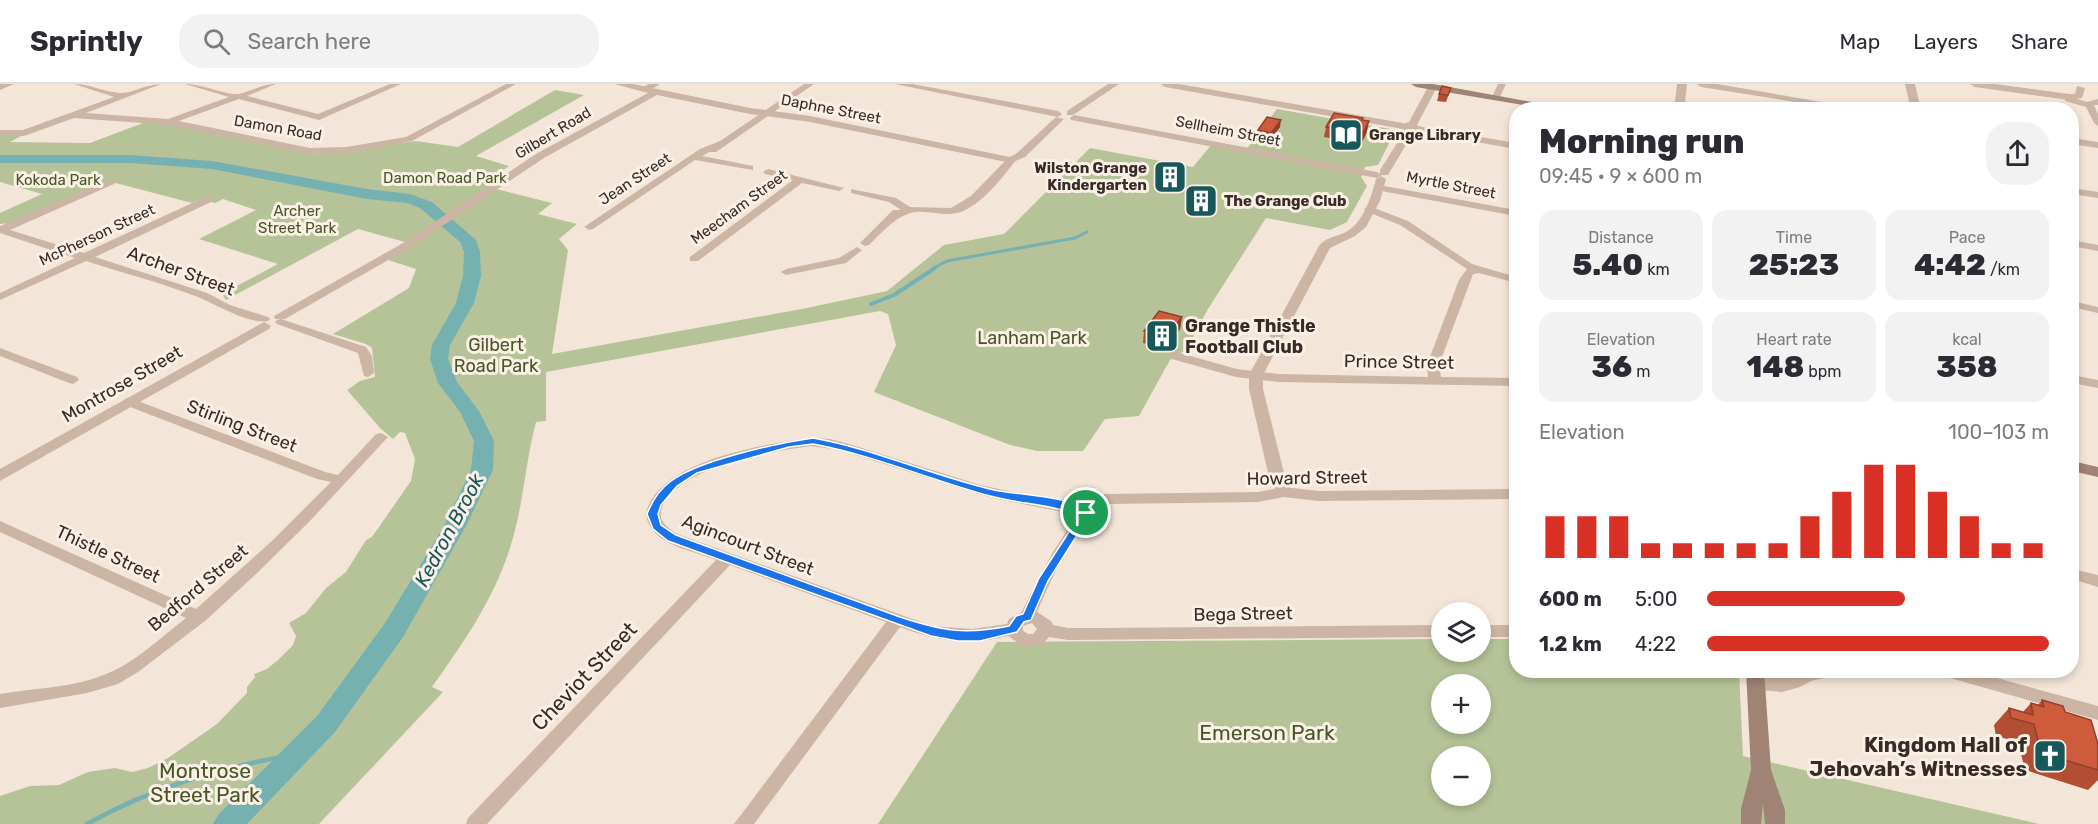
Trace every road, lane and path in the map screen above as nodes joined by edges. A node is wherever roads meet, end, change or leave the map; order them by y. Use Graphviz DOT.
graph roads {
  1 [pos="10,84"];
  2 [pos="78,84"];
  3 [pos="157,84"];
  4 [pos="189,84"];
  5 [pos="272,84"];
  6 [pos="285,84"];
  7 [pos="397,84"];
  8 [pos="512,84"];
  9 [pos="619,84"];
  10 [pos="810,84"];
  11 [pos="899,84"];
  12 [pos="1114,84"];
  13 [pos="1165,84"];
  14 [pos="1416,84"];
  15 [pos="1502,84"];
  16 [pos="1682,84"];
  17 [pos="1701,84"];
  18 [pos="1910,84"];
  19 [pos="1975,84"];
  20 [pos="0,87"];
  21 [pos="1432,87"];
  22 [pos="652,89"];
  23 [pos="123,97"];
  24 [pos="1496,97"];
  25 [pos="2085,97"];
  26 [pos="243,98"];
  27 [pos="1525,102"];
  28 [pos="1680,102"];
  29 [pos="1814,102"];
  30 [pos="1914,102"];
  31 [pos="766,112"];
  32 [pos="74,115"];
  33 [pos="1072,115"];
  34 [pos="1058,116"];
  35 [pos="169,122"];
  36 [pos="2098,123"];
  37 [pos="1410,128"];
  38 [pos="0,133"];
  39 [pos="2079,142"];
  40 [pos="1509,145"];
  41 [pos="2098,145"];
  42 [pos="700,156"];
  43 [pos="1011,160"];
  44 [pos="750,168"];
  45 [pos="768,172"];
  46 [pos="801,179"];
  47 [pos="1380,179"];
  48 [pos="111,182"];
  49 [pos="839,188"];
  50 [pos="854,191"];
  51 [pos="2079,192"];
  52 [pos="2098,195"];
  53 [pos="207,200"];
  54 [pos="908,207"];
  55 [pos="1369,209"];
  56 [pos="1509,211"];
  57 [pos="590,227"];
  58 [pos="0,230"];
  59 [pos="2079,244"];
  60 [pos="2098,248"];
  61 [pos="86,256"];
  62 [pos="694,259"];
  63 [pos="1476,270"];
  64 [pos="786,272"];
  65 [pos="1509,278"];
  66 [pos="0,297"];
  67 [pos="2079,306"];
  68 [pos="2098,310"];
  69 [pos="281,319"];
  70 [pos="264,322"];
  71 [pos="0,352"];
  72 [pos="1176,356"];
  73 [pos="368,373"];
  74 [pos="1256,375"];
  75 [pos="73,380"];
  76 [pos="1435,380"];
  77 [pos="2079,380"];
  78 [pos="1509,382"];
  79 [pos="2098,384"];
  80 [pos="130,402"];
  81 [pos="381,437"];
  82 [pos="2079,468"];
  83 [pos="2098,472"];
  84 [pos="0,476"];
  85 [pos="341,480"];
  86 [pos="1284,492"];
  87 [pos="1509,495"];
  88 [pos="1086,513"];
  89 [pos="3,531"];
  90 [pos="726,559"];
  91 [pos="2079,576"];
  92 [pos="2098,581"];
  93 [pos="199,617"];
  94 [pos="1027,617"];
  95 [pos="896,620"];
  96 [pos="1013,629"];
  97 [pos="1045,630"];
  98 [pos="1431,631"];
  99 [pos="1491,631"];
  100 [pos="1509,631"];
  101 [pos="1755,678"];
  102 [pos="1758,678"];
  103 [pos="1802,678"];
  104 [pos="1993,678"];
  105 [pos="0,701"];
  106 [pos="2098,713"];
  107 [pos="1761,770"];
  108 [pos="475,824"];
  109 [pos="744,824"];
  110 [pos="1751,824"];
  111 [pos="1775,824"];
  1 -- 20 [label="street"];
  2 -- 23 [label="street"];
  3 -- 23 [label="street"];
  4 -- 26 [label="street"];
  5 -- 26 [label="street"];
  6 -- 26 [label="street"];
  7 -- 26 [label="street"];
  8 -- 35 [label="street, Damon Road"];
  9 -- 22 [label="street, Daphne Street"];
  10 -- 31 [label="street, Jean Street"];
  11 -- 34 [label="street"];
  12 -- 33 [label="street"];
  13 -- 37 [label="street"];
  14 -- 21 [label="main road"];
  15 -- 24 [label="street"];
  16 -- 28 [label="street"];
  17 -- 29 [label="street"];
  18 -- 30 [label="street"];
  19 -- 25 [label="street"];
  21 -- 24 [label="main road"];
  21 -- 37 [label="street"];
  22 -- 31 [label="street, Daphne Street"];
  22 -- 69 [label="street, Gilbert Road"];
  23 -- 32 [label="street"];
  24 -- 27 [label="main road"];
  25 -- 36 [label="street"];
  26 -- 35 [label="street"];
  31 -- 42 [label="street, Jean Street"];
  31 -- 43 [label="street, Daphne Street"];
  32 -- 35 [label="street, Damon Road"];
  32 -- 38 [label="street"];
  33 -- 34 [label="street"];
  33 -- 47 [label="street, Sellheim Street"];
  34 -- 43 [label="street"];
  37 -- 40 [label="street"];
  37 -- 47 [label="street"];
  39 -- 41 [label="street"];
  42 -- 44 [label="street"];
  42 -- 57 [label="street, Jean Street"];
  43 -- 54 [label="street"];
  45 -- 46 [label="street"];
  46 -- 49 [label="street"];
  46 -- 62 [label="street, Meecham Street"];
  47 -- 55 [label="street"];
  47 -- 56 [label="street, Myrtle Street"];
  48 -- 58 [label="street"];
  50 -- 54 [label="street"];
  51 -- 52 [label="street"];
  53 -- 61 [label="street, McPherson Street"];
  54 -- 64 [label="street"];
  55 -- 63 [label="street"];
  55 -- 74 [label="street"];
  58 -- 61 [label="street, Archer Street"];
  59 -- 60 [label="street"];
  61 -- 66 [label="street, McPherson Street"];
  61 -- 70 [label="street, Archer Street"];
  63 -- 65 [label="street"];
  63 -- 76 [label="street"];
  67 -- 68 [label="street"];
  69 -- 70 [label="street, Montrose Street"];
  69 -- 73 [label="street"];
  70 -- 80 [label="street, Montrose Street"];
  71 -- 75 [label="street"];
  72 -- 74 [label="street, Prince Street"];
  74 -- 76 [label="street, Prince Street"];
  74 -- 86 [label="street"];
  76 -- 78 [label="street, Prince Street"];
  77 -- 79 [label="street"];
  80 -- 84 [label="street, Montrose Street"];
  80 -- 85 [label="street, Stirling Street"];
  81 -- 85 [label="street, Bedford Street"];
  82 -- 83 [label="main road"];
  85 -- 93 [label="street, Bedford Street"];
  86 -- 87 [label="street, Howard Street"];
  86 -- 88 [label="street, Howard Street"];
  88 -- 90 [label="street, Agincourt Street"];
  88 -- 94 [label="street"];
  89 -- 93 [label="street, Thistle Street"];
  90 -- 95 [label="street, Agincourt Street"];
  90 -- 108 [label="street, Cheviot Street"];
  91 -- 92 [label="street"];
  93 -- 105 [label="street, Bedford Street"];
  94 -- 96 [label="street"];
  94 -- 97 [label="street"];
  95 -- 96 [label="street, Agincourt Street"];
  95 -- 109 [label="street"];
  96 -- 97 [label="street"];
  97 -- 98 [label="street, Bega Street"];
  99 -- 100 [label="street"];
  101 -- 107 [label="main road"];
  102 -- 103 [label="street"];
  104 -- 106 [label="street"];
  107 -- 110 [label="main road"];
  107 -- 111 [label="main road"];
}
